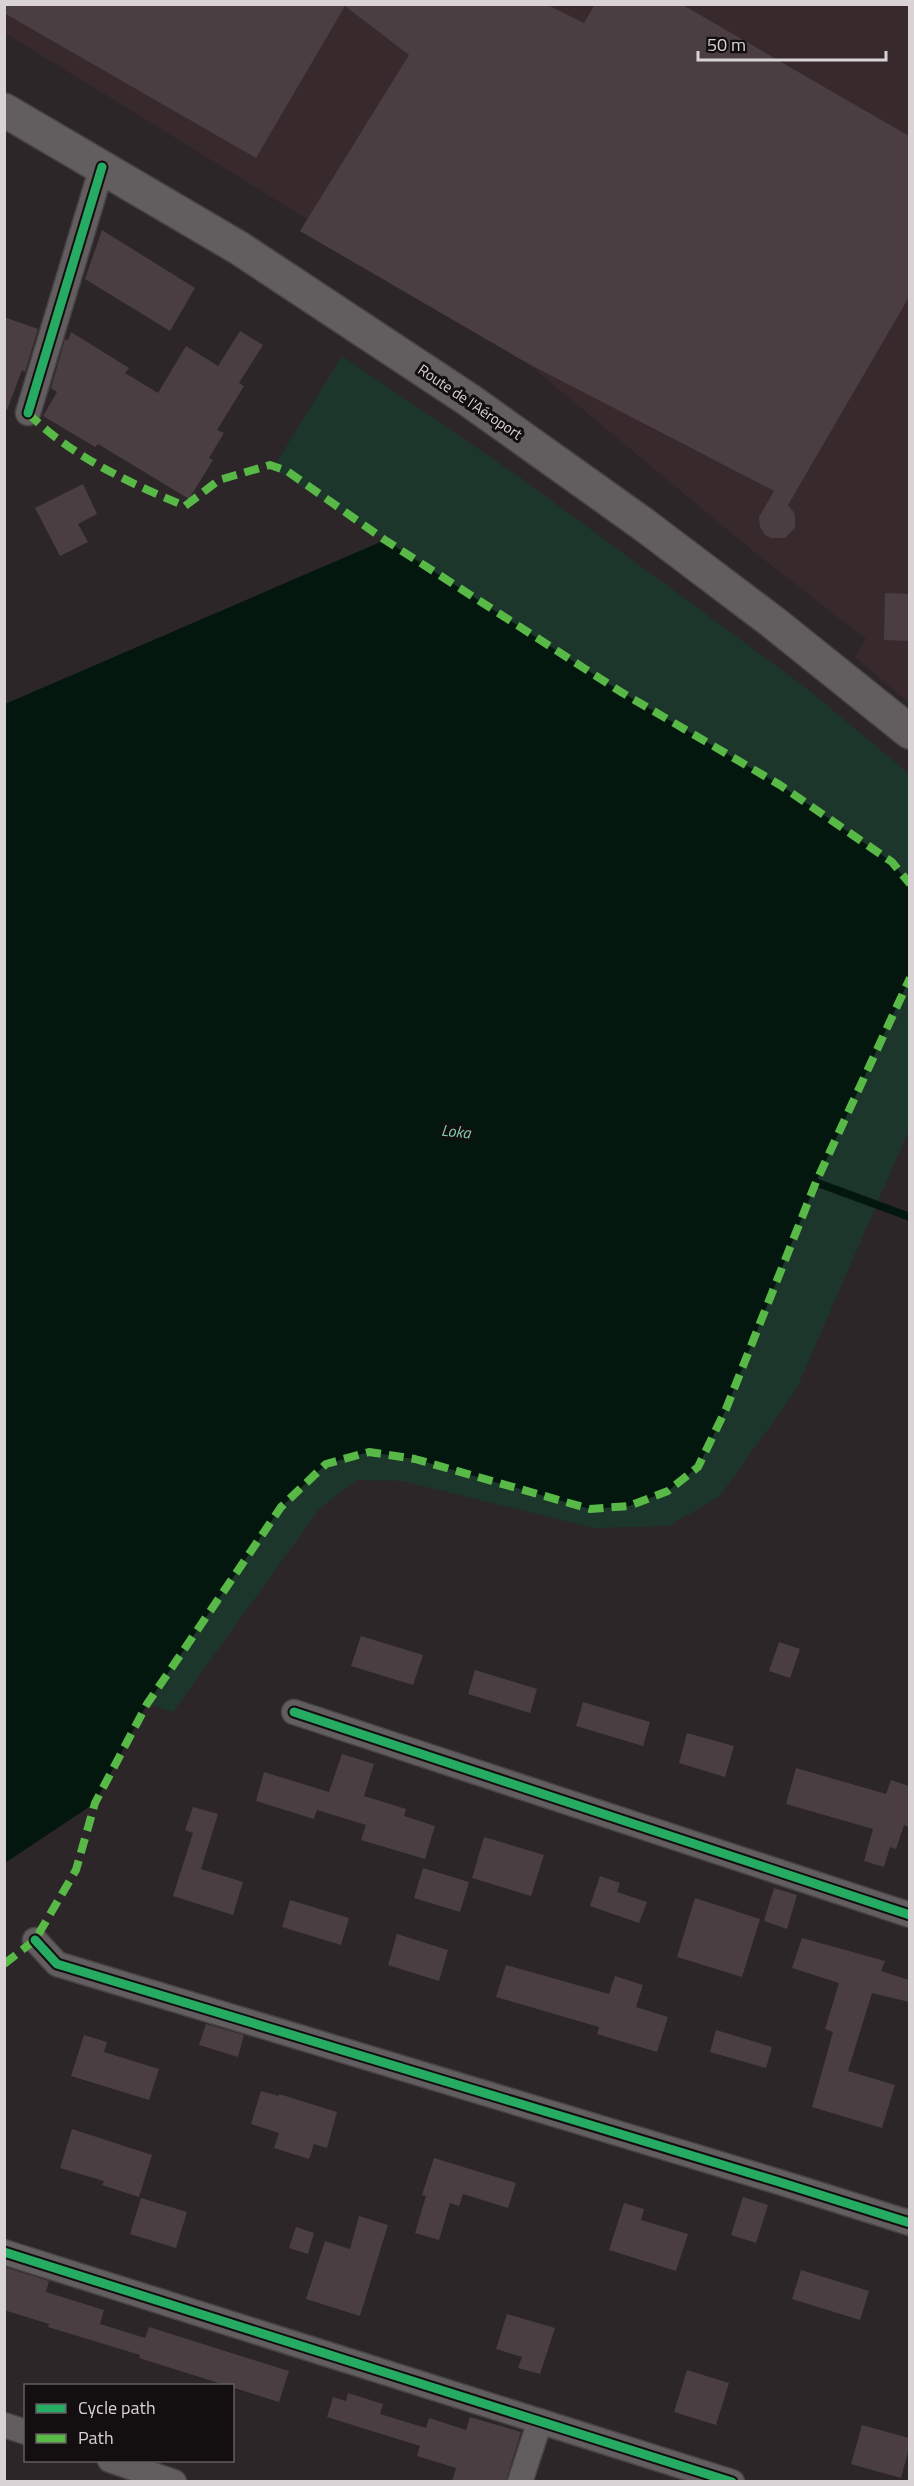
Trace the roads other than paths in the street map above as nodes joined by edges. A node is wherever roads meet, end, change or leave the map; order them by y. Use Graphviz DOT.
graph roads {
  1 [pos="4,110"];
  2 [pos="102,167"];
  3 [pos="28,413"];
  4 [pos="909,732"];
  5 [pos="294,1712"];
  6 [pos="909,1915"];
  7 [pos="35,1940"];
  8 [pos="909,2223"];
  9 [pos="4,2252"];
  10 [pos="540,2421"];
  11 [pos="4,2426"];
  12 [pos="24,2431"];
  13 [pos="116,2462"];
  14 [pos="174,2481"];
  15 [pos="520,2481"];
  16 [pos="732,2481"];
  1 -- 2 [label="main road, Route de l'Aéroport"];
  2 -- 3 [label="street"];
  2 -- 4 [label="main road, Route de l'Aéroport"];
  5 -- 6 [label="street"];
  7 -- 8 [label="street"];
  9 -- 10 [label="street"];
  10 -- 15 [label="street"];
  10 -- 16 [label="street"];
  11 -- 12 [label="street"];
  13 -- 14 [label="street"];
}
